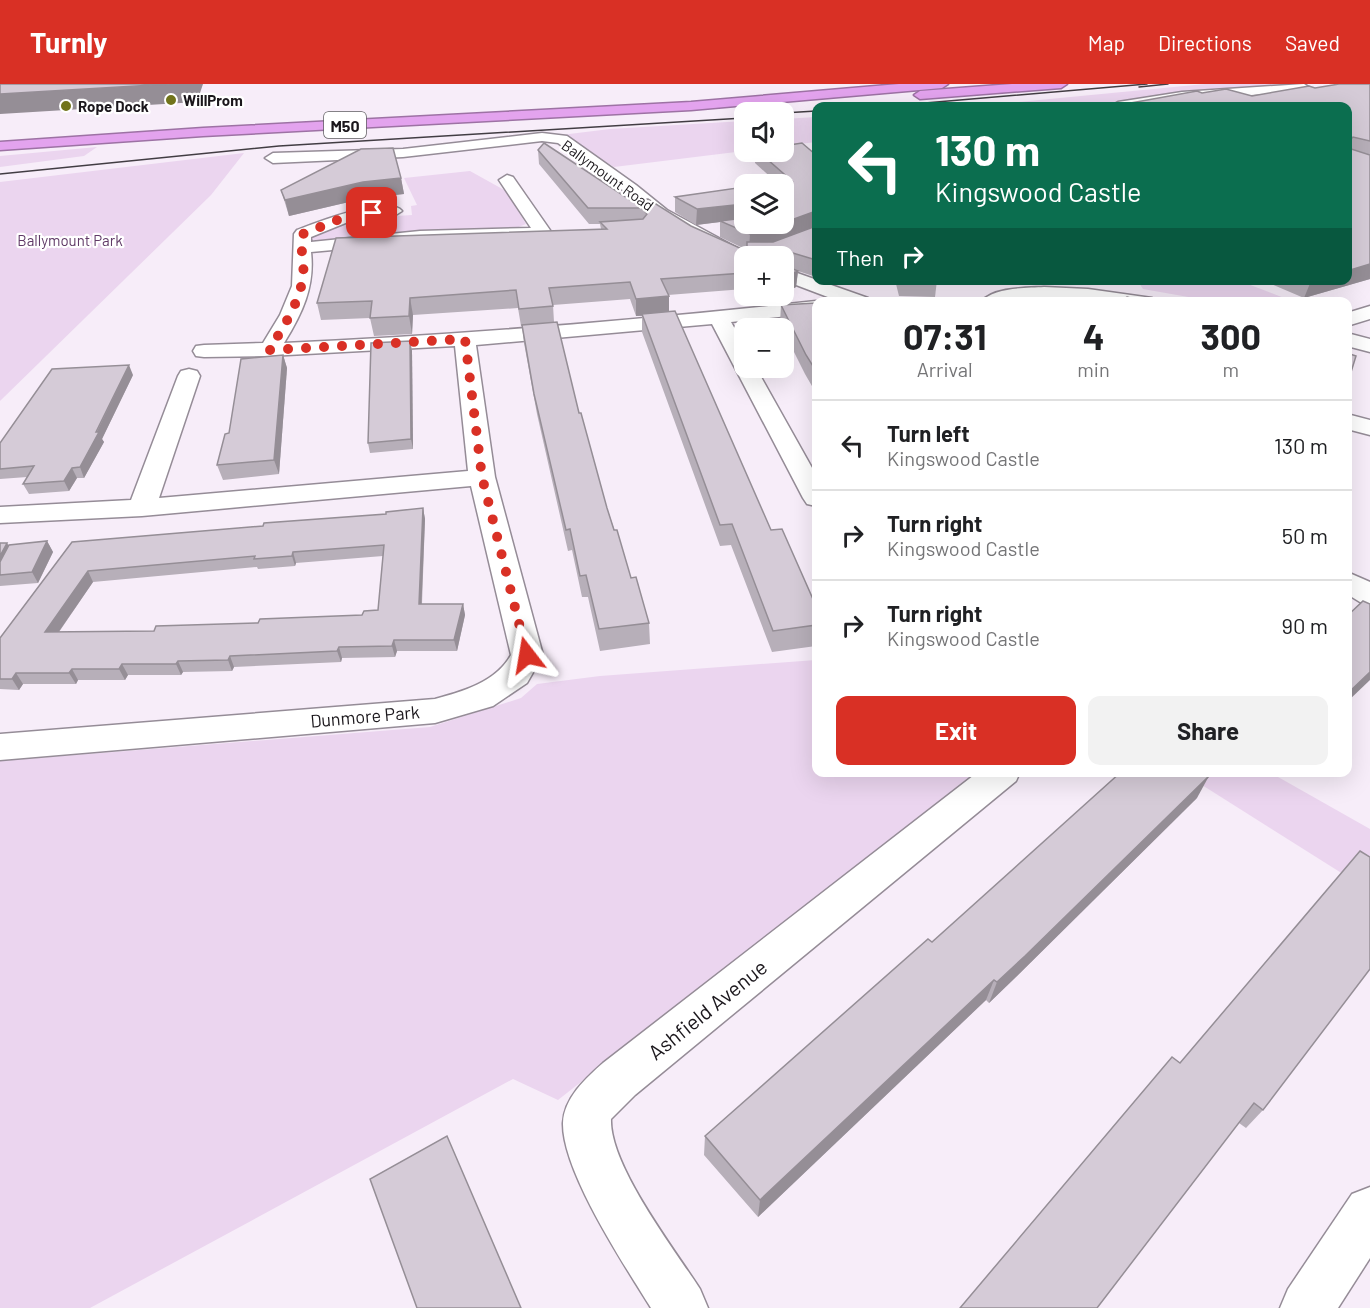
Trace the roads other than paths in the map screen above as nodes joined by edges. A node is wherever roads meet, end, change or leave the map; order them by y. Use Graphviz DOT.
graph roads {
  1 [pos="793,84"];
  2 [pos="942,84"];
  3 [pos="1061,84"];
  4 [pos="760,86"];
  5 [pos="1304,88"];
  6 [pos="1144,102"];
  7 [pos="424,106"];
  8 [pos="691,106"];
  9 [pos="0,134"];
  10 [pos="0,146"];
  11 [pos="389,154"];
  12 [pos="273,158"];
  13 [pos="400,171"];
  14 [pos="507,180"];
  15 [pos="394,211"];
  16 [pos="725,229"];
  17 [pos="693,233"];
  18 [pos="303,248"];
  19 [pos="734,253"];
  20 [pos="794,278"];
  21 [pos="812,285"];
  22 [pos="813,285"];
  23 [pos="1117,289"];
  24 [pos="846,297"];
  25 [pos="996,297"];
  26 [pos="1134,297"];
  27 [pos="812,307"];
  28 [pos="1370,312"];
  29 [pos="719,318"];
  30 [pos="1352,318"];
  31 [pos="465,339"];
  32 [pos="1352,341"];
  33 [pos="734,346"];
  34 [pos="1370,346"];
  35 [pos="269,350"];
  36 [pos="204,351"];
  37 [pos="189,376"];
  38 [pos="753,378"];
  39 [pos="1352,423"];
  40 [pos="1370,428"];
  41 [pos="805,460"];
  42 [pos="482,477"];
  43 [pos="812,484"];
  44 [pos="142,508"];
  45 [pos="0,515"];
  46 [pos="1352,584"];
  47 [pos="1370,595"];
  48 [pos="0,747"];
  49 [pos="997,777"];
  50 [pos="1370,1212"];
  51 [pos="681,1308"];
  52 [pos="1307,1308"];
  1 -- 4 [label="highway"];
  2 -- 8 [label="highway, M50"];
  3 -- 8 [label="highway, M50"];
  5 -- 6 [label="street"];
  7 -- 9 [label="highway, M50"];
  8 -- 10 [label="highway, M50"];
  11 -- 12 [label="street, Ballymount Road"];
  11 -- 13 [label="street"];
  11 -- 17 [label="street, Ballymount Road"];
  14 -- 18 [label="street"];
  15 -- 18 [label="street"];
  16 -- 17 [label="street"];
  17 -- 19 [label="street, Ballymount Road"];
  18 -- 35 [label="street"];
  20 -- 21 [label="street"];
  22 -- 24 [label="street"];
  23 -- 25 [label="street"];
  23 -- 26 [label="street"];
  27 -- 29 [label="street"];
  28 -- 30 [label="street"];
  29 -- 31 [label="street"];
  29 -- 33 [label="street"];
  31 -- 35 [label="street"];
  31 -- 42 [label="street, Dunmore Park"];
  32 -- 34 [label="street"];
  35 -- 36 [label="street"];
  37 -- 44 [label="street"];
  38 -- 41 [label="street"];
  39 -- 40 [label="street"];
  41 -- 43 [label="street"];
  42 -- 44 [label="street"];
  42 -- 48 [label="street, Dunmore Park"];
  44 -- 45 [label="street"];
  46 -- 47 [label="street"];
  49 -- 51 [label="street, Ashfield Avenue"];
  50 -- 52 [label="street"];
}
